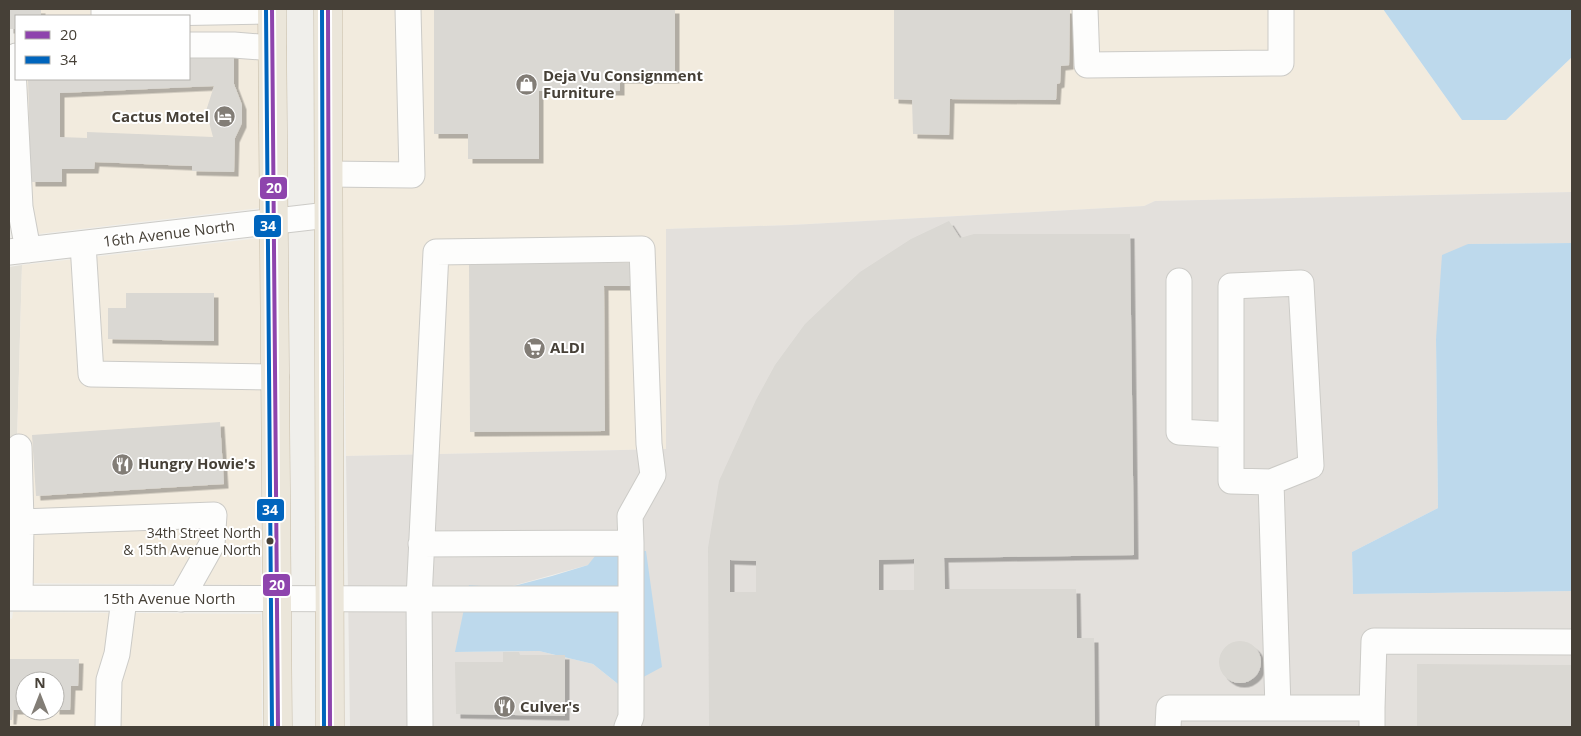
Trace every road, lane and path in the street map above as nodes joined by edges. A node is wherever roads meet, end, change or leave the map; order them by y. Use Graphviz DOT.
graph roads {
  1 [pos="104,9"];
  2 [pos="328,9"];
  3 [pos="408,9"];
  4 [pos="1084,9"];
  5 [pos="1281,9"];
  6 [pos="272,10"];
  7 [pos="190,45"];
  8 [pos="274,48"];
  9 [pos="15,60"];
  10 [pos="328,174"];
  11 [pos="328,215"];
  12 [pos="275,221"];
  13 [pos="83,244"];
  14 [pos="19,251"];
  15 [pos="1179,282"];
  16 [pos="276,377"];
  17 [pos="1231,435"];
  18 [pos="19,447"];
  19 [pos="1271,482"];
  20 [pos="21,522"];
  21 [pos="631,543"];
  22 [pos="421,544"];
  23 [pos="14,598"];
  24 [pos="124,599"];
  25 [pos="181,599"];
  26 [pos="329,599"];
  27 [pos="419,599"];
  28 [pos="631,599"];
  29 [pos="277,600"];
  30 [pos="1572,642"];
  31 [pos="1278,708"];
  32 [pos="1372,718"];
  33 [pos="108,727"];
  34 [pos="278,727"];
  35 [pos="330,727"];
  36 [pos="420,727"];
  37 [pos="627,727"];
  38 [pos="1168,727"];
  1 -- 6 [label="street"];
  2 -- 10 [label="highway"];
  3 -- 10 [label="street"];
  4 -- 5 [label="street"];
  6 -- 8 [label="highway"];
  7 -- 8 [label="street"];
  8 -- 12 [label="highway"];
  9 -- 14 [label="street"];
  10 -- 11 [label="highway"];
  11 -- 12 [label="street, 16th Avenue North"];
  11 -- 26 [label="highway"];
  12 -- 13 [label="street, 16th Avenue North"];
  12 -- 16 [label="highway"];
  13 -- 14 [label="street, 16th Avenue North"];
  13 -- 16 [label="street"];
  15 -- 17 [label="street"];
  16 -- 29 [label="highway"];
  17 -- 19 [label="street"];
  17 -- 19 [label="street"];
  18 -- 20 [label="street"];
  19 -- 31 [label="street"];
  20 -- 23 [label="street"];
  20 -- 25 [label="street"];
  21 -- 22 [label="street"];
  21 -- 22 [label="street"];
  21 -- 28 [label="street"];
  22 -- 27 [label="street"];
  23 -- 24 [label="street, 15th Avenue North"];
  24 -- 25 [label="street, 15th Avenue North"];
  24 -- 33 [label="street"];
  25 -- 29 [label="street, 15th Avenue North"];
  26 -- 27 [label="street, 15th Avenue North"];
  26 -- 29 [label="street, 15th Avenue North"];
  26 -- 35 [label="highway"];
  27 -- 28 [label="street, 15th Avenue North"];
  27 -- 36 [label="street"];
  28 -- 37 [label="street"];
  29 -- 34 [label="highway"];
  30 -- 32 [label="street"];
  31 -- 32 [label="street"];
  31 -- 38 [label="street"];
}
